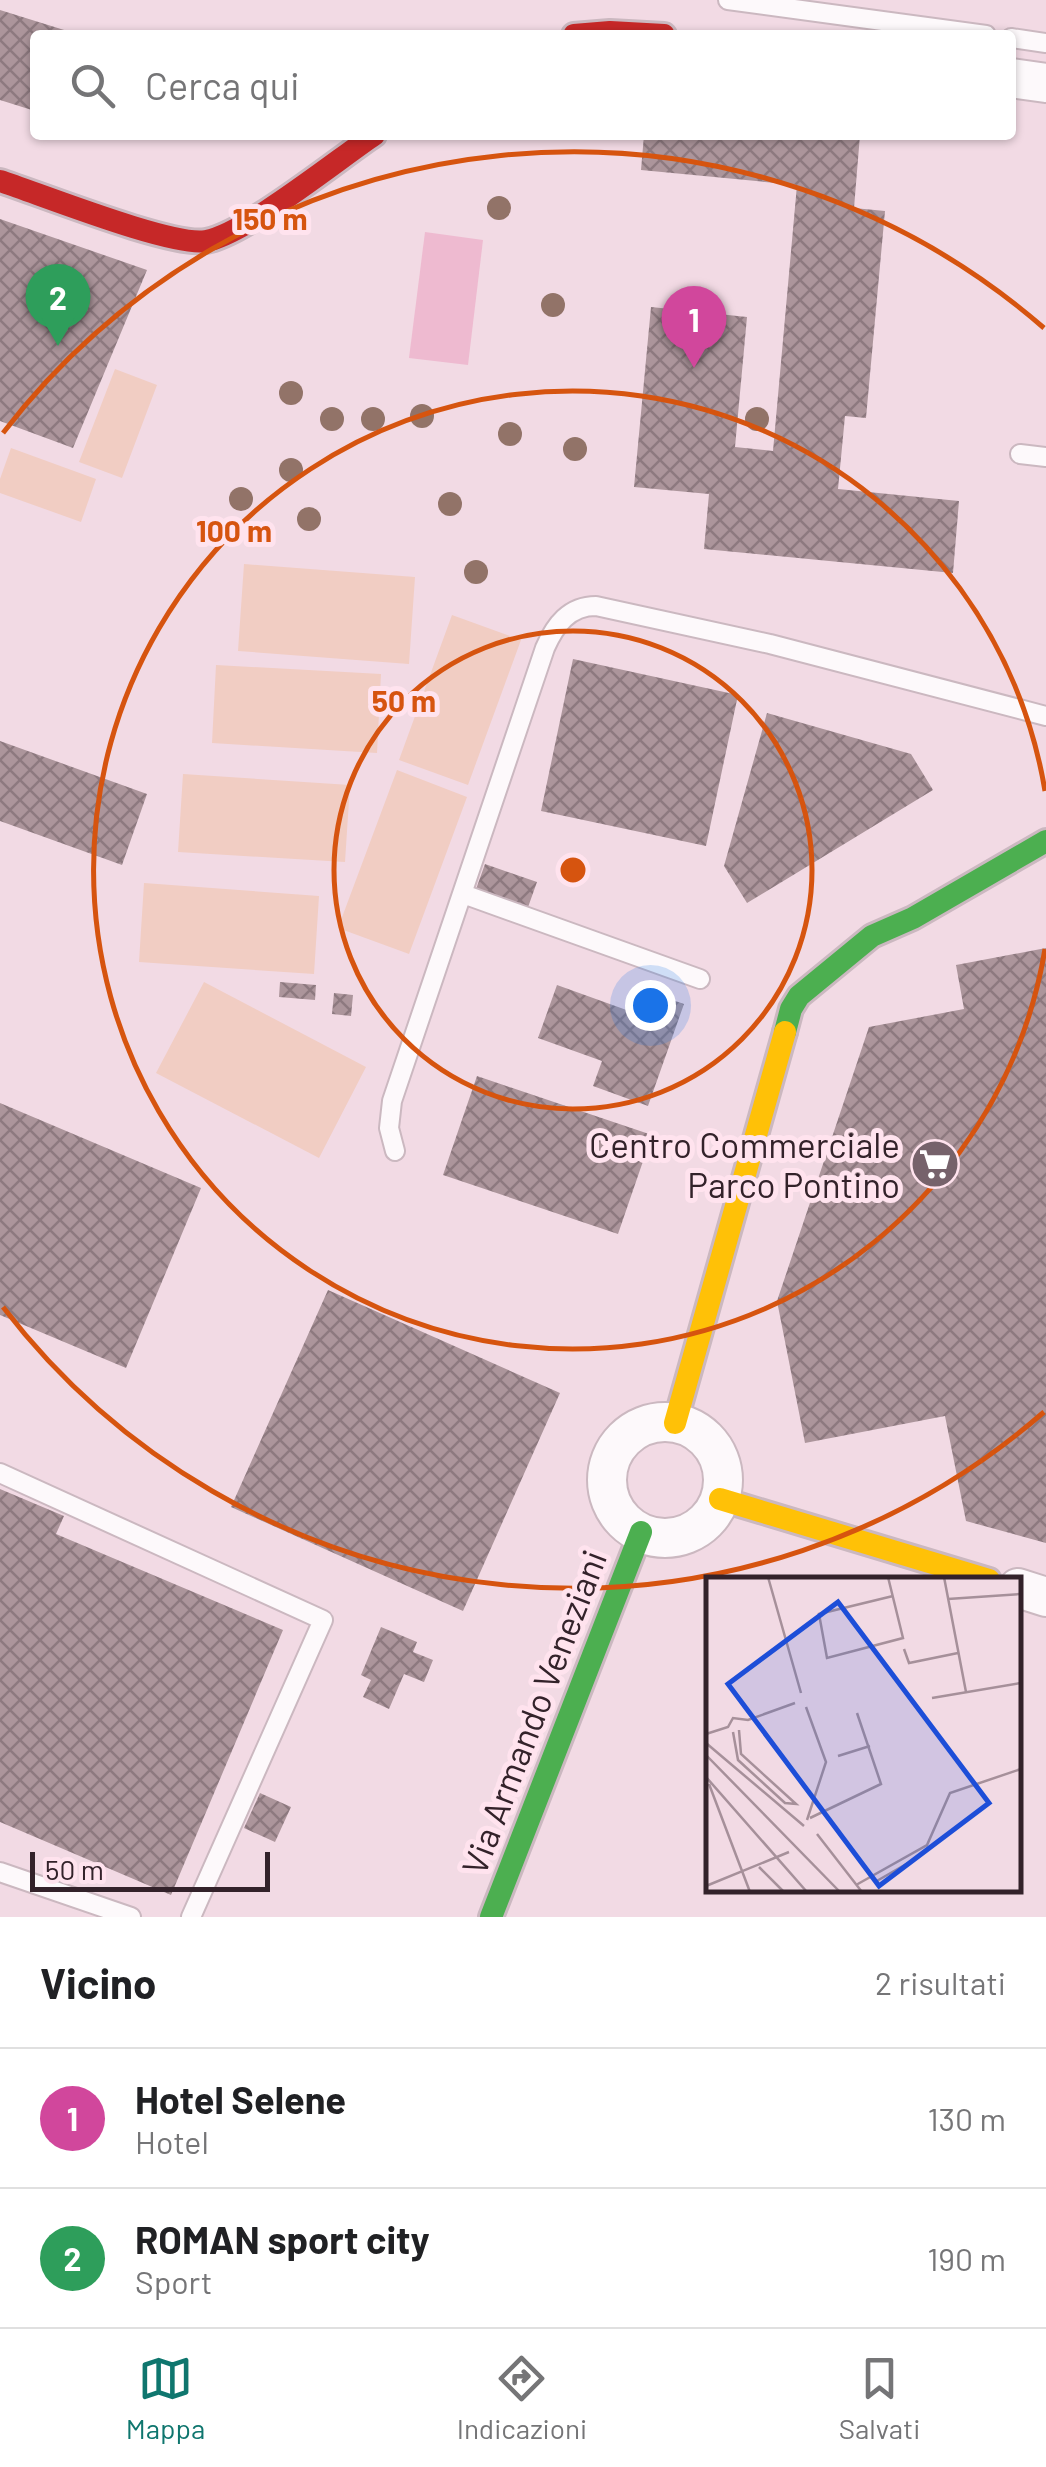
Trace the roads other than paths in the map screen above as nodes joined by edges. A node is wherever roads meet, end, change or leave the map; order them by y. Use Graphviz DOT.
graph roads {
  1 [pos="728,0"];
  2 [pos="949,30"];
  3 [pos="1016,39"];
  4 [pos="1046,43"];
  5 [pos="1016,79"];
  6 [pos="1046,82"];
  7 [pos="367,140"];
  8 [pos="0,182"];
  9 [pos="1020,454"];
  10 [pos="1046,458"];
  11 [pos="1046,716"];
  12 [pos="1046,841"];
  13 [pos="463,894"];
  14 [pos="700,979"];
  15 [pos="395,1151"];
  16 [pos="675,1423"];
  17 [pos="0,1473"];
  18 [pos="720,1500"];
  19 [pos="640,1532"];
  20 [pos="979,1577"];
  21 [pos="1021,1589"];
  22 [pos="1046,1596"];
  23 [pos="0,1872"];
  24 [pos="132,1917"];
  25 [pos="190,1917"];
  26 [pos="491,1917"];
  1 -- 2 [label="lane"];
  3 -- 4 [label="lane"];
  5 -- 6 [label="street"];
  7 -- 8 [label="street"];
  9 -- 10 [label="lane"];
  11 -- 13 [label="lane"];
  12 -- 16 [label="street"];
  13 -- 14 [label="lane"];
  13 -- 15 [label="lane"];
  16 -- 18 [label="street"];
  16 -- 19 [label="street"];
  17 -- 25 [label="lane"];
  18 -- 19 [label="street"];
  18 -- 20 [label="street"];
  19 -- 26 [label="street, Via Armando Veneziani"];
  21 -- 22 [label="street"];
  23 -- 24 [label="lane"];
}
